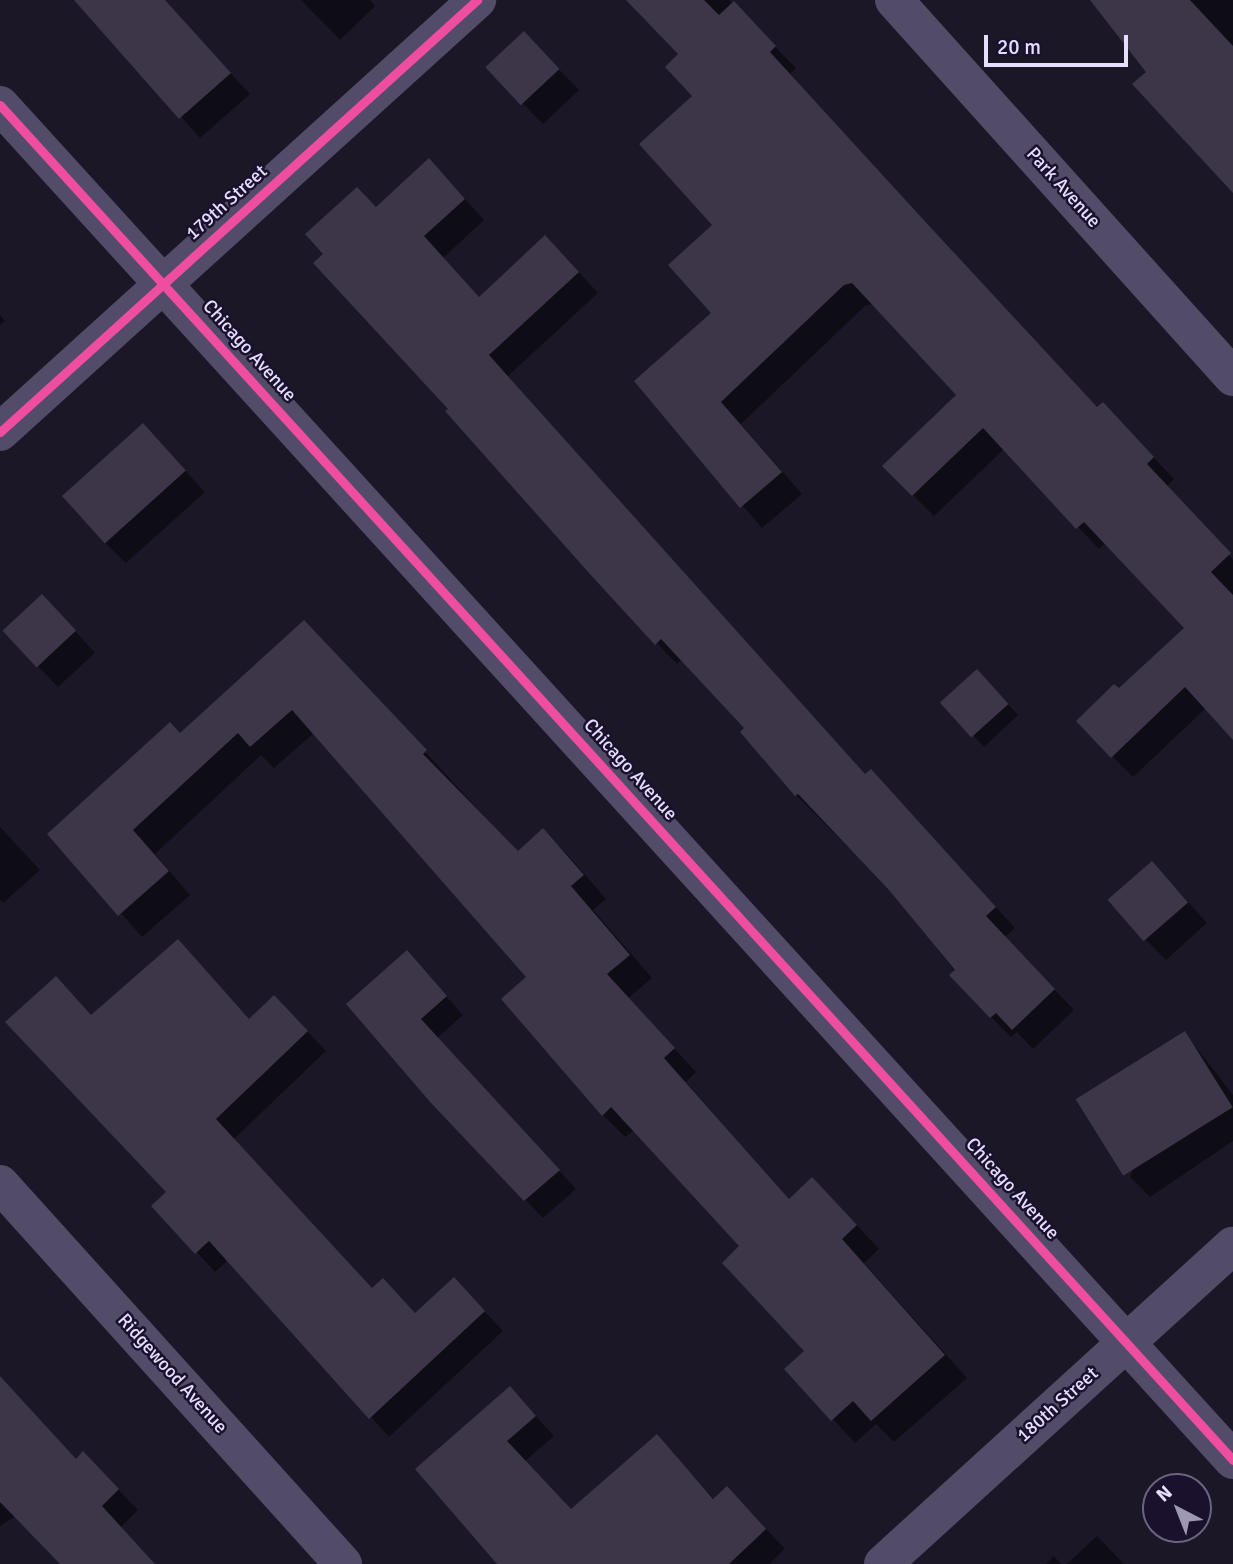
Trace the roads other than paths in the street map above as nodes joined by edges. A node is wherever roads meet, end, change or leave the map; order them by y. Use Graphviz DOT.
graph roads {
  1 [pos="477,0"];
  2 [pos="894,0"];
  3 [pos="0,106"];
  4 [pos="164,284"];
  5 [pos="1233,377"];
  6 [pos="0,432"];
  7 [pos="0,1184"];
  8 [pos="1233,1246"];
  9 [pos="1127,1342"];
  10 [pos="1233,1460"];
  11 [pos="343,1564"];
  12 [pos="883,1564"];
  1 -- 4 [label="street, 179th Street"];
  2 -- 5 [label="street, Park Avenue"];
  3 -- 4 [label="street, Chicago Avenue"];
  4 -- 6 [label="street, 179th Street"];
  4 -- 9 [label="street, Chicago Avenue"];
  7 -- 11 [label="street, Ridgewood Avenue"];
  8 -- 9 [label="street, 180th Street"];
  9 -- 10 [label="street, Chicago Avenue"];
  9 -- 12 [label="street, 180th Street"];
}
